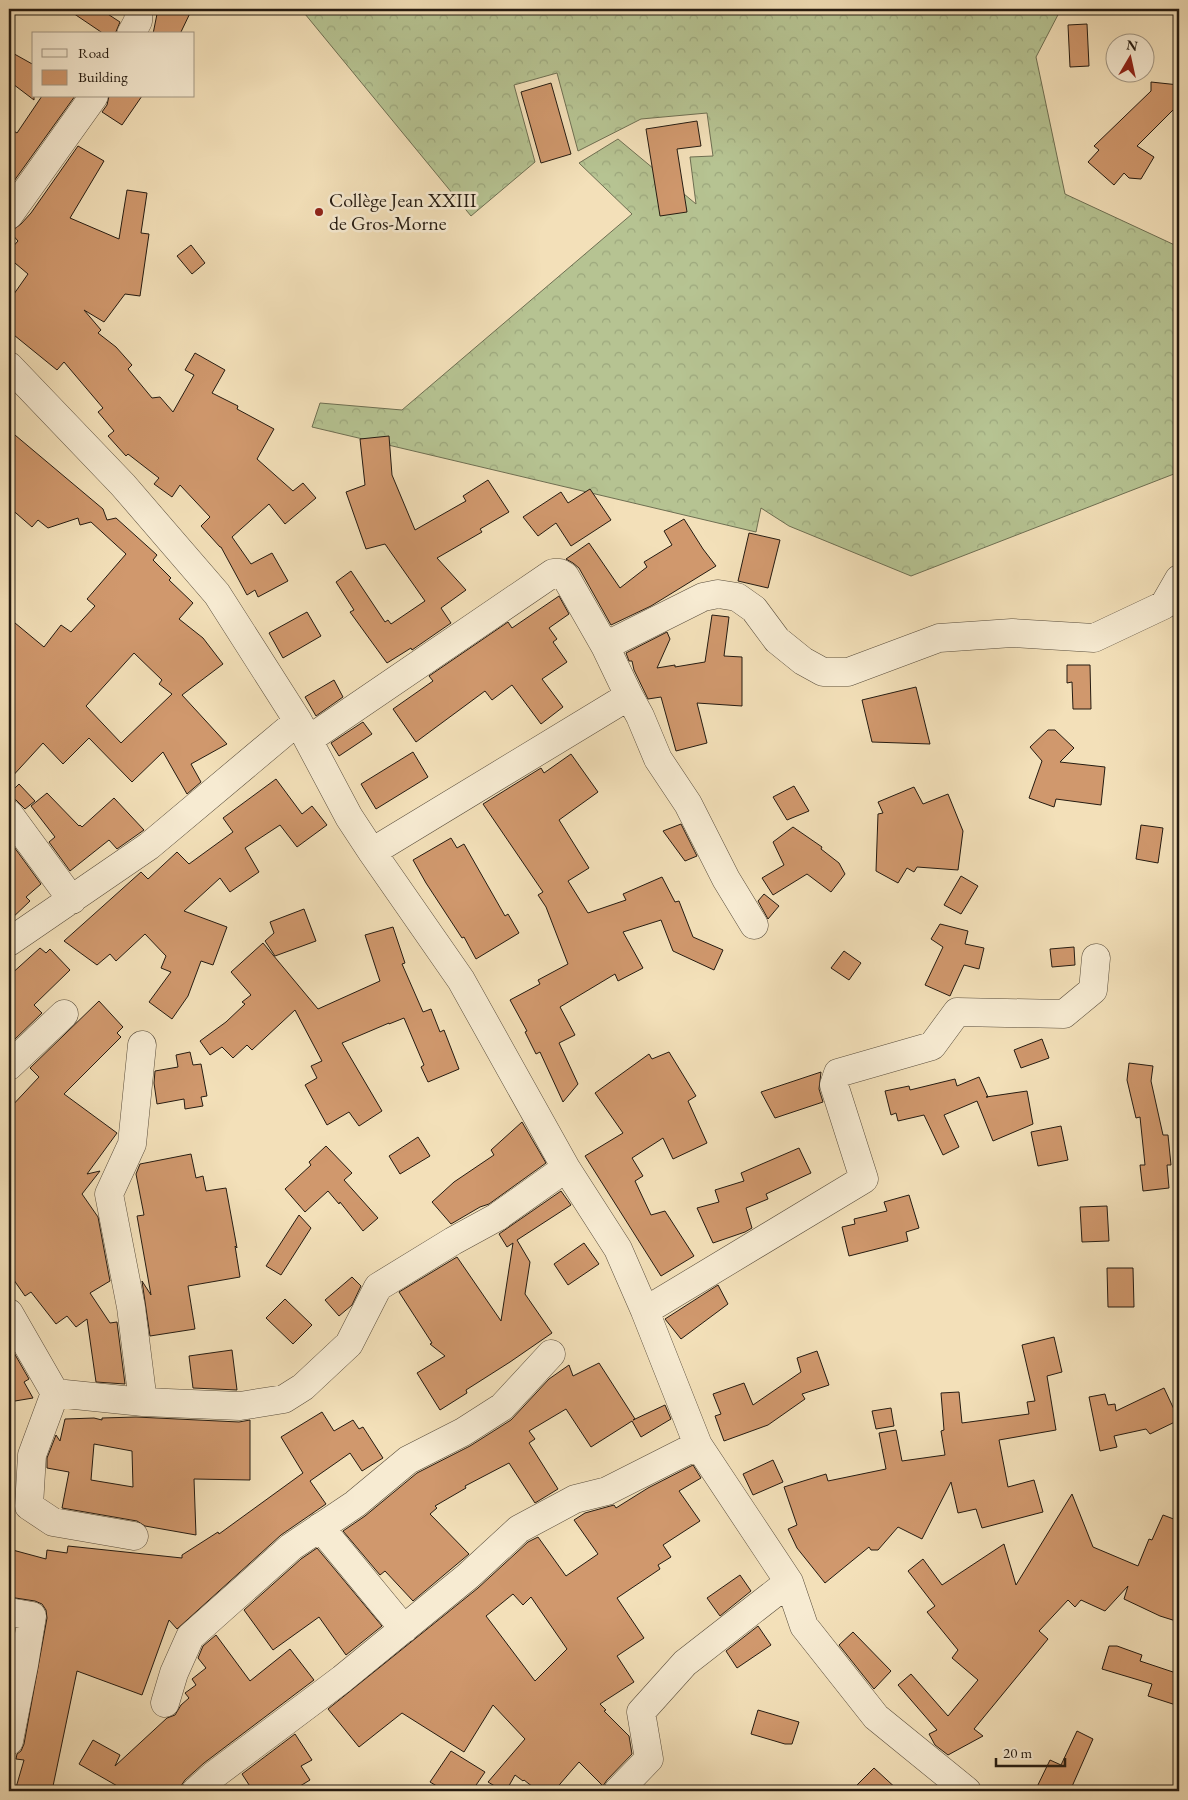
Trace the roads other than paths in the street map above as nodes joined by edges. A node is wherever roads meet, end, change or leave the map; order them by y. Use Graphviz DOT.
graph roads {
  1 [pos="139,9"];
  2 [pos="132,32"];
  3 [pos="93,98"];
  4 [pos="9,215"];
  5 [pos="9,366"];
  6 [pos="1179,579"];
  7 [pos="605,646"];
  8 [pos="629,696"];
  9 [pos="303,731"];
  10 [pos="9,814"];
  11 [pos="372,852"];
  12 [pos="72,900"];
  13 [pos="754,926"];
  14 [pos="9,942"];
  15 [pos="1096,958"];
  16 [pos="64,1014"];
  17 [pos="142,1045"];
  18 [pos="9,1066"];
  19 [pos="566,1168"];
  20 [pos="645,1311"];
  21 [pos="9,1314"];
  22 [pos="551,1354"];
  23 [pos="55,1393"];
  24 [pos="143,1402"];
  25 [pos="698,1445"];
  26 [pos="320,1527"];
  27 [pos="134,1536"];
  28 [pos="789,1582"];
  29 [pos="9,1612"];
  30 [pos="404,1629"];
  31 [pos="165,1703"];
  32 [pos="9,1741"];
  33 [pos="196,1791"];
  34 [pos="618,1791"];
  35 [pos="967,1791"];
  1 -- 2 [label="street"];
  3 -- 4 [label="street"];
  5 -- 9 [label="street"];
  6 -- 7 [label="street"];
  7 -- 8 [label="street"];
  7 -- 9 [label="street"];
  8 -- 11 [label="street"];
  8 -- 13 [label="street"];
  9 -- 11 [label="street"];
  9 -- 12 [label="street"];
  10 -- 12 [label="street"];
  11 -- 19 [label="street"];
  12 -- 14 [label="street"];
  15 -- 20 [label="street"];
  16 -- 18 [label="street"];
  17 -- 24 [label="street"];
  19 -- 20 [label="street"];
  19 -- 24 [label="street"];
  20 -- 25 [label="street"];
  21 -- 23 [label="street"];
  22 -- 26 [label="street"];
  23 -- 24 [label="street"];
  23 -- 27 [label="street"];
  25 -- 28 [label="street"];
  25 -- 30 [label="street"];
  26 -- 30 [label="street"];
  26 -- 31 [label="street"];
  28 -- 34 [label="street"];
  28 -- 35 [label="street"];
  29 -- 32 [label="street"];
  30 -- 33 [label="street"];
}
